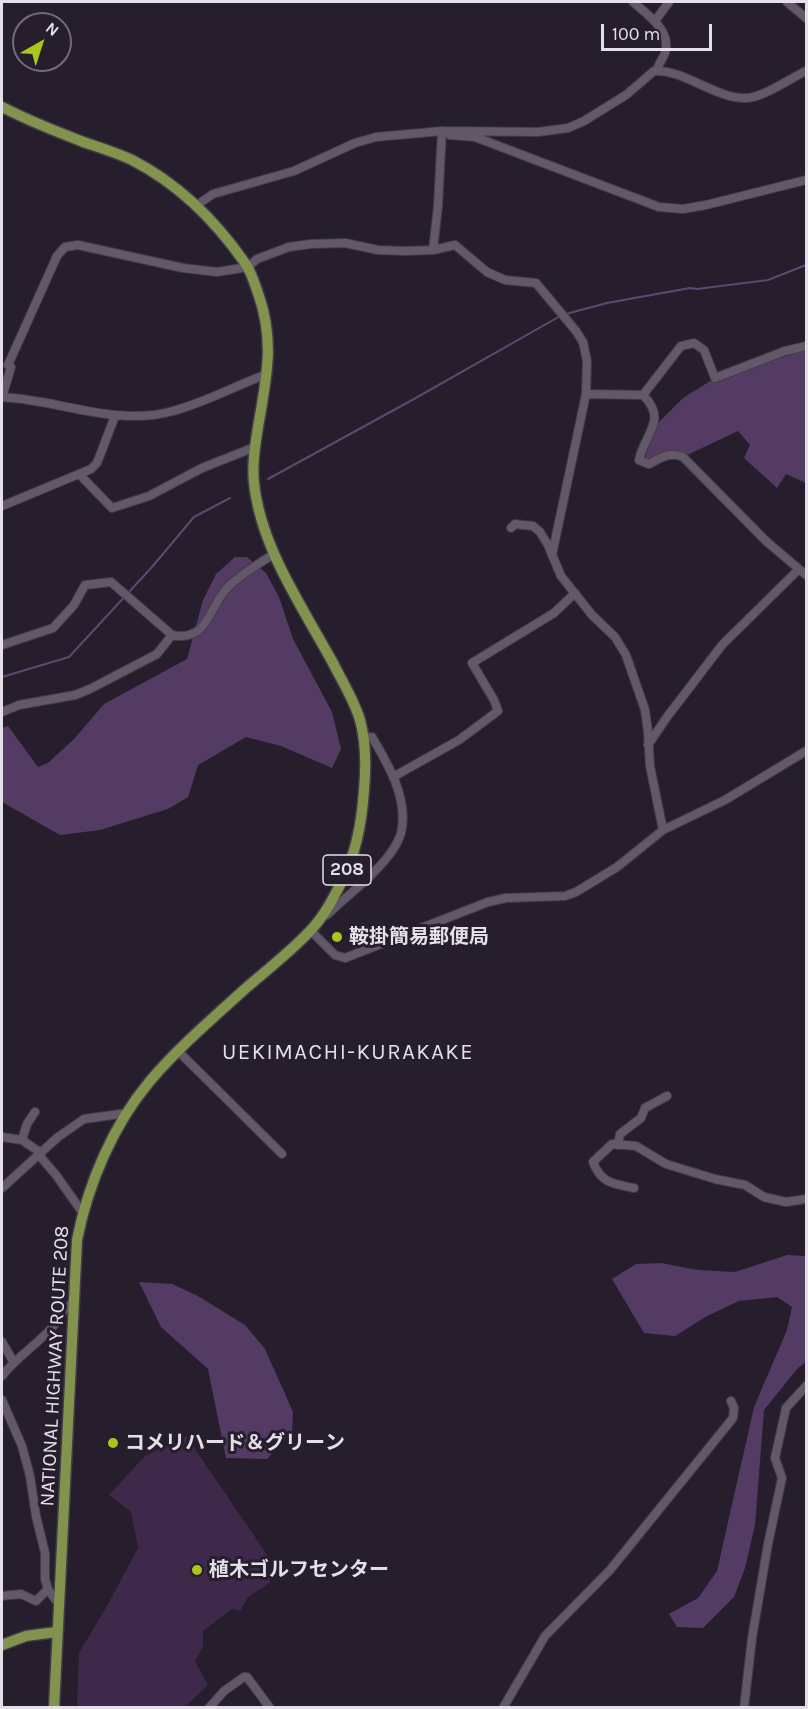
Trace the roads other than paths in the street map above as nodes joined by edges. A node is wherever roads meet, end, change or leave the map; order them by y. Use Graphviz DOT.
graph roads {
  1 [pos="633,2"];
  2 [pos="669,2"];
  3 [pos="787,2"];
  4 [pos="807,18"];
  5 [pos="655,21"];
  6 [pos="657,70"];
  7 [pos="807,71"];
  8 [pos="2,109"];
  9 [pos="442,133"];
  10 [pos="807,180"];
  11 [pos="197,205"];
  12 [pos="433,250"];
  13 [pos="248,267"];
  14 [pos="807,346"];
  15 [pos="5,363"];
  16 [pos="267,374"];
  17 [pos="586,394"];
  18 [pos="643,395"];
  19 [pos="2,396"];
  20 [pos="116,416"];
  21 [pos="255,447"];
  22 [pos="79,474"];
  23 [pos="2,506"];
  24 [pos="511,528"];
  25 [pos="274,554"];
  26 [pos="552,555"];
  27 [pos="799,569"];
  28 [pos="807,575"];
  29 [pos="575,593"];
  30 [pos="172,635"];
  31 [pos="2,645"];
  32 [pos="2,712"];
  33 [pos="364,738"];
  34 [pos="647,746"];
  35 [pos="807,751"];
  36 [pos="393,777"];
  37 [pos="663,830"];
  38 [pos="311,931"];
  39 [pos="178,1050"];
  40 [pos="667,1096"];
  41 [pos="35,1112"];
  42 [pos="127,1113"];
  43 [pos="2,1137"];
  44 [pos="22,1140"];
  45 [pos="618,1145"];
  46 [pos="40,1154"];
  47 [pos="282,1154"];
  48 [pos="2,1188"];
  49 [pos="634,1188"];
  50 [pos="807,1199"];
  51 [pos="83,1210"];
  52 [pos="75,1302"];
  53 [pos="2,1342"];
  54 [pos="13,1361"];
  55 [pos="2,1376"];
  56 [pos="807,1386"];
  57 [pos="2,1400"];
  58 [pos="731,1401"];
  59 [pos="48,1590"];
  60 [pos="2,1596"];
  61 [pos="59,1605"];
  62 [pos="56,1632"];
  63 [pos="2,1645"];
  64 [pos="54,1707"];
  65 [pos="209,1707"];
  66 [pos="270,1707"];
  67 [pos="503,1707"];
  68 [pos="744,1707"];
  1 -- 5 [label="street"];
  2 -- 5 [label="street"];
  3 -- 4 [label="street"];
  5 -- 6 [label="street"];
  6 -- 7 [label="street"];
  6 -- 9 [label="street"];
  8 -- 11 [label="highway, NATIONAL HIGHWAY ROUTE 208 / 208"];
  9 -- 10 [label="street"];
  9 -- 11 [label="street"];
  9 -- 12 [label="street"];
  11 -- 13 [label="highway, NATIONAL HIGHWAY ROUTE 208 / 208"];
  12 -- 13 [label="street"];
  12 -- 17 [label="street"];
  13 -- 15 [label="street"];
  13 -- 16 [label="highway, NATIONAL HIGHWAY ROUTE 208 / 208"];
  14 -- 18 [label="street"];
  15 -- 19 [label="street"];
  16 -- 20 [label="street"];
  16 -- 21 [label="highway, NATIONAL HIGHWAY ROUTE 208 / 208"];
  17 -- 18 [label="street"];
  17 -- 26 [label="street"];
  18 -- 27 [label="street"];
  19 -- 20 [label="street"];
  20 -- 22 [label="street"];
  21 -- 22 [label="street"];
  21 -- 25 [label="highway, NATIONAL HIGHWAY ROUTE 208 / 208"];
  22 -- 23 [label="street"];
  24 -- 26 [label="street"];
  25 -- 30 [label="street"];
  25 -- 33 [label="highway, NATIONAL HIGHWAY ROUTE 208 / 208"];
  26 -- 29 [label="street"];
  27 -- 28 [label="street"];
  27 -- 34 [label="street"];
  29 -- 34 [label="street"];
  29 -- 36 [label="street"];
  30 -- 31 [label="street"];
  30 -- 32 [label="street"];
  33 -- 36 [label="street"];
  33 -- 38 [label="highway, NATIONAL HIGHWAY ROUTE 208 / 208"];
  34 -- 37 [label="street"];
  35 -- 37 [label="street"];
  36 -- 38 [label="street"];
  37 -- 38 [label="street"];
  38 -- 39 [label="highway, NATIONAL HIGHWAY ROUTE 208 / 208"];
  39 -- 42 [label="highway, NATIONAL HIGHWAY ROUTE 208 / 208"];
  39 -- 47 [label="street"];
  40 -- 45 [label="street"];
  41 -- 44 [label="street"];
  42 -- 46 [label="street"];
  42 -- 51 [label="highway, NATIONAL HIGHWAY ROUTE 208 / 208"];
  43 -- 44 [label="street"];
  44 -- 46 [label="street"];
  45 -- 49 [label="street"];
  45 -- 50 [label="street"];
  46 -- 48 [label="street"];
  46 -- 51 [label="street"];
  51 -- 52 [label="highway, NATIONAL HIGHWAY ROUTE 208 / 208"];
  52 -- 54 [label="street"];
  52 -- 61 [label="highway, NATIONAL HIGHWAY ROUTE 208 / 208"];
  53 -- 54 [label="street"];
  54 -- 55 [label="street"];
  56 -- 68 [label="street"];
  57 -- 59 [label="street"];
  58 -- 67 [label="street"];
  59 -- 60 [label="street"];
  59 -- 61 [label="street"];
  61 -- 62 [label="highway, NATIONAL HIGHWAY ROUTE 208 / 208"];
  62 -- 63 [label="highway"];
  62 -- 64 [label="highway, NATIONAL HIGHWAY ROUTE 208 / 208"];
  65 -- 66 [label="street"];
}
